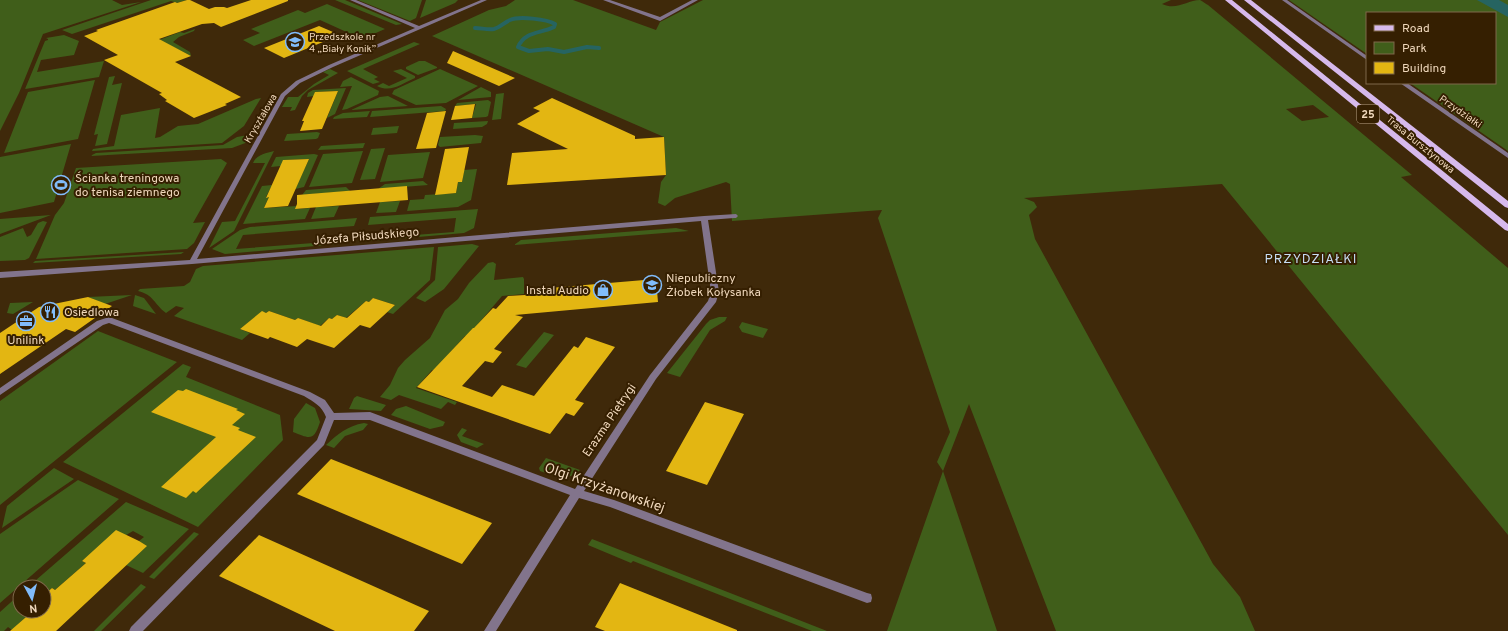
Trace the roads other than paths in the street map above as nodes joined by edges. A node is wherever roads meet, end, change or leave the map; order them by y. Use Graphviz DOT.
graph roads {
  1 [pos="352,0"];
  2 [pos="485,0"];
  3 [pos="604,0"];
  4 [pos="696,0"];
  5 [pos="1228,0"];
  6 [pos="1247,0"];
  7 [pos="1284,0"];
  8 [pos="419,28"];
  9 [pos="1366,57"];
  10 [pos="1404,84"];
  11 [pos="1508,156"];
  12 [pos="1508,205"];
  13 [pos="734,216"];
  14 [pos="704,218"];
  15 [pos="1508,228"];
  16 [pos="192,262"];
  17 [pos="0,275"];
  18 [pos="0,392"];
  19 [pos="331,417"];
  20 [pos="578,494"];
  21 [pos="867,598"];
  22 [pos="135,631"];
  23 [pos="490,631"];
  1 -- 8 [label="street"];
  2 -- 8 [label="street, Kryształowa"];
  3 -- 4 [label="street"];
  5 -- 15 [label="main road, Trasa Bursztynowa / 25"];
  6 -- 12 [label="main road, Trasa Bursztynowa / 25"];
  7 -- 9 [label="street"];
  8 -- 16 [label="street, Kryształowa"];
  10 -- 11 [label="street, Przydziałki"];
  13 -- 14 [label="street, Józefa Piłsudskiego"];
  14 -- 16 [label="street, Józefa Piłsudskiego"];
  14 -- 20 [label="street, Erazma Pietrygi"];
  16 -- 17 [label="street, Józefa Piłsudskiego"];
  18 -- 19 [label="street"];
  19 -- 20 [label="street, Olgi Krzyżanowskiej"];
  19 -- 22 [label="street"];
  20 -- 21 [label="street, Olgi Krzyżanowskiej"];
  20 -- 23 [label="street, Erazma Pietrygi"];
}
